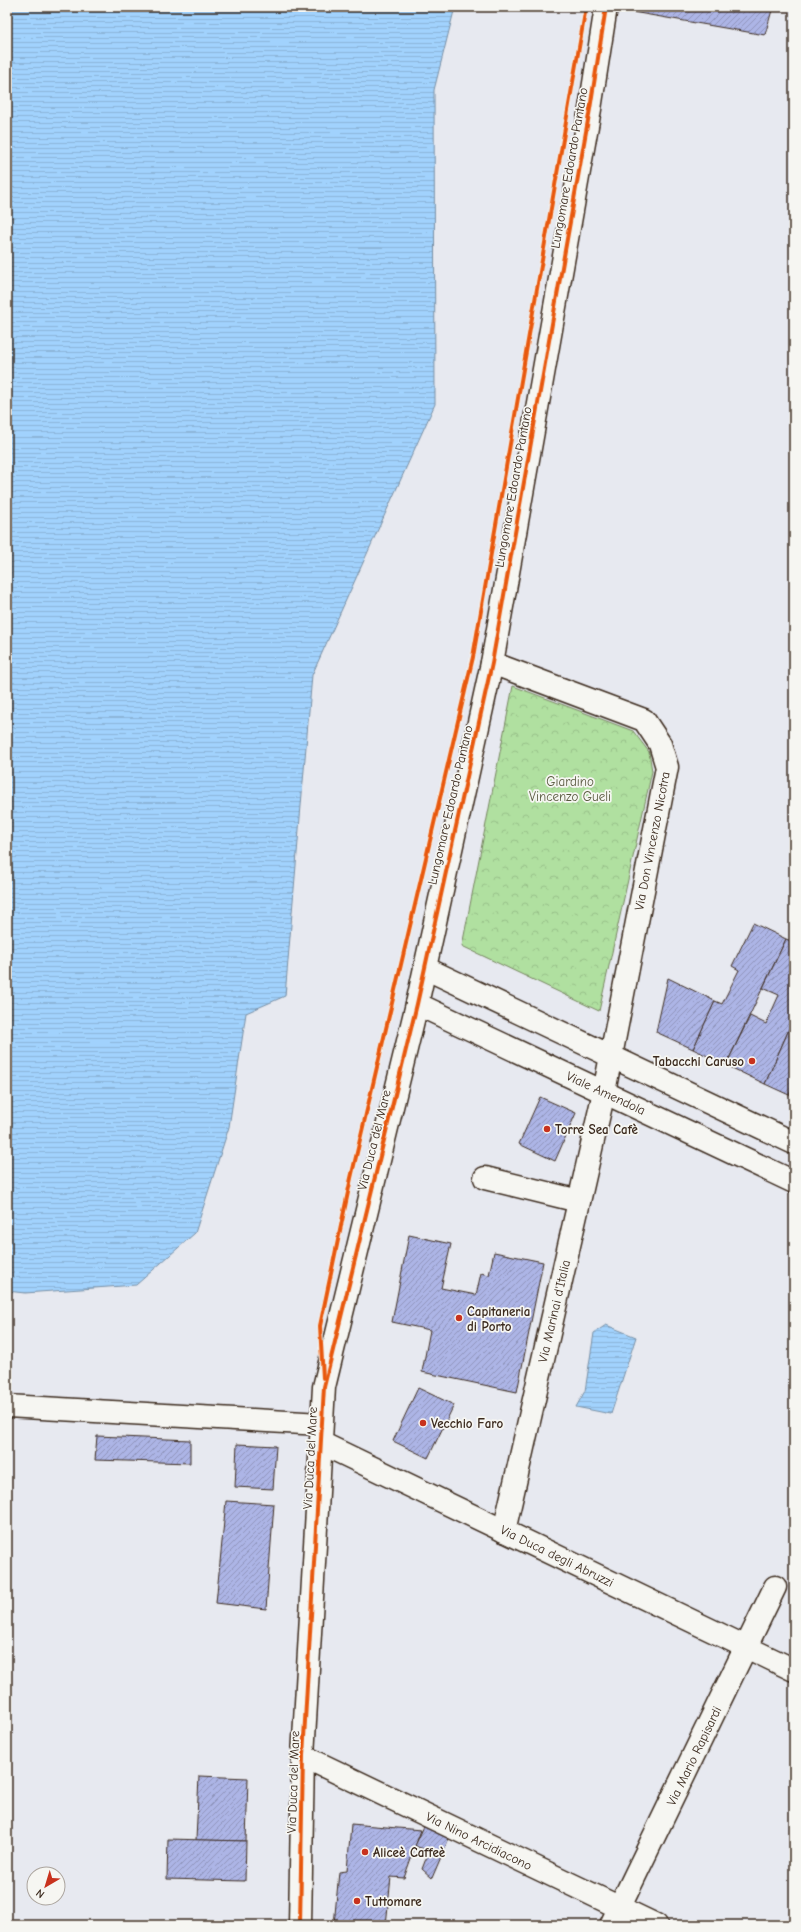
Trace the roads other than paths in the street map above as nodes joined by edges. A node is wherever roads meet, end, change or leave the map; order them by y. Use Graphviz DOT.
graph roads {
  1 [pos="606,7"];
  2 [pos="492,663"];
  3 [pos="425,968"];
  4 [pos="418,1004"];
  5 [pos="611,1057"];
  6 [pos="604,1092"];
  7 [pos="794,1143"];
  8 [pos="485,1178"];
  9 [pos="794,1182"];
  10 [pos="579,1201"];
  11 [pos="7,1406"];
  12 [pos="321,1433"];
  13 [pos="504,1531"];
  14 [pos="775,1587"];
  15 [pos="747,1647"];
  16 [pos="794,1670"];
  17 [pos="303,1756"];
  18 [pos="615,1916"];
  19 [pos="300,1925"];
  20 [pos="656,1925"];
  1 -- 2 [label="street, Lungomare Edoardo Pantano"];
  2 -- 3 [label="street, Lungomare Edoardo Pantano"];
  2 -- 5 [label="street, Via Don Vincenzo Nicotra"];
  3 -- 4 [label="street, Lungomare Edoardo Pantano"];
  3 -- 5 [label="street"];
  4 -- 6 [label="street, Viale Amendola"];
  4 -- 12 [label="street, Via Duca del Mare"];
  5 -- 6 [label="street, Via Don Vincenzo Nicotra"];
  5 -- 7 [label="street"];
  6 -- 9 [label="street, Viale Amendola"];
  6 -- 10 [label="street, Via Marinai d'Italia"];
  8 -- 10 [label="street"];
  10 -- 13 [label="street, Via Marinai d'Italia"];
  11 -- 12 [label="street"];
  12 -- 13 [label="street, Via Duca degli Abruzzi"];
  12 -- 17 [label="street, Via Duca del Mare"];
  13 -- 15 [label="street, Via Duca degli Abruzzi"];
  14 -- 15 [label="street, Via Mario Rapisardi"];
  15 -- 16 [label="street, Via Duca degli Abruzzi"];
  15 -- 18 [label="street, Via Mario Rapisardi"];
  17 -- 18 [label="street, Via Nino Arcidiacono"];
  17 -- 19 [label="street, Via Duca del Mare"];
  18 -- 20 [label="street, Via Nino Arcidiacono"];
}
